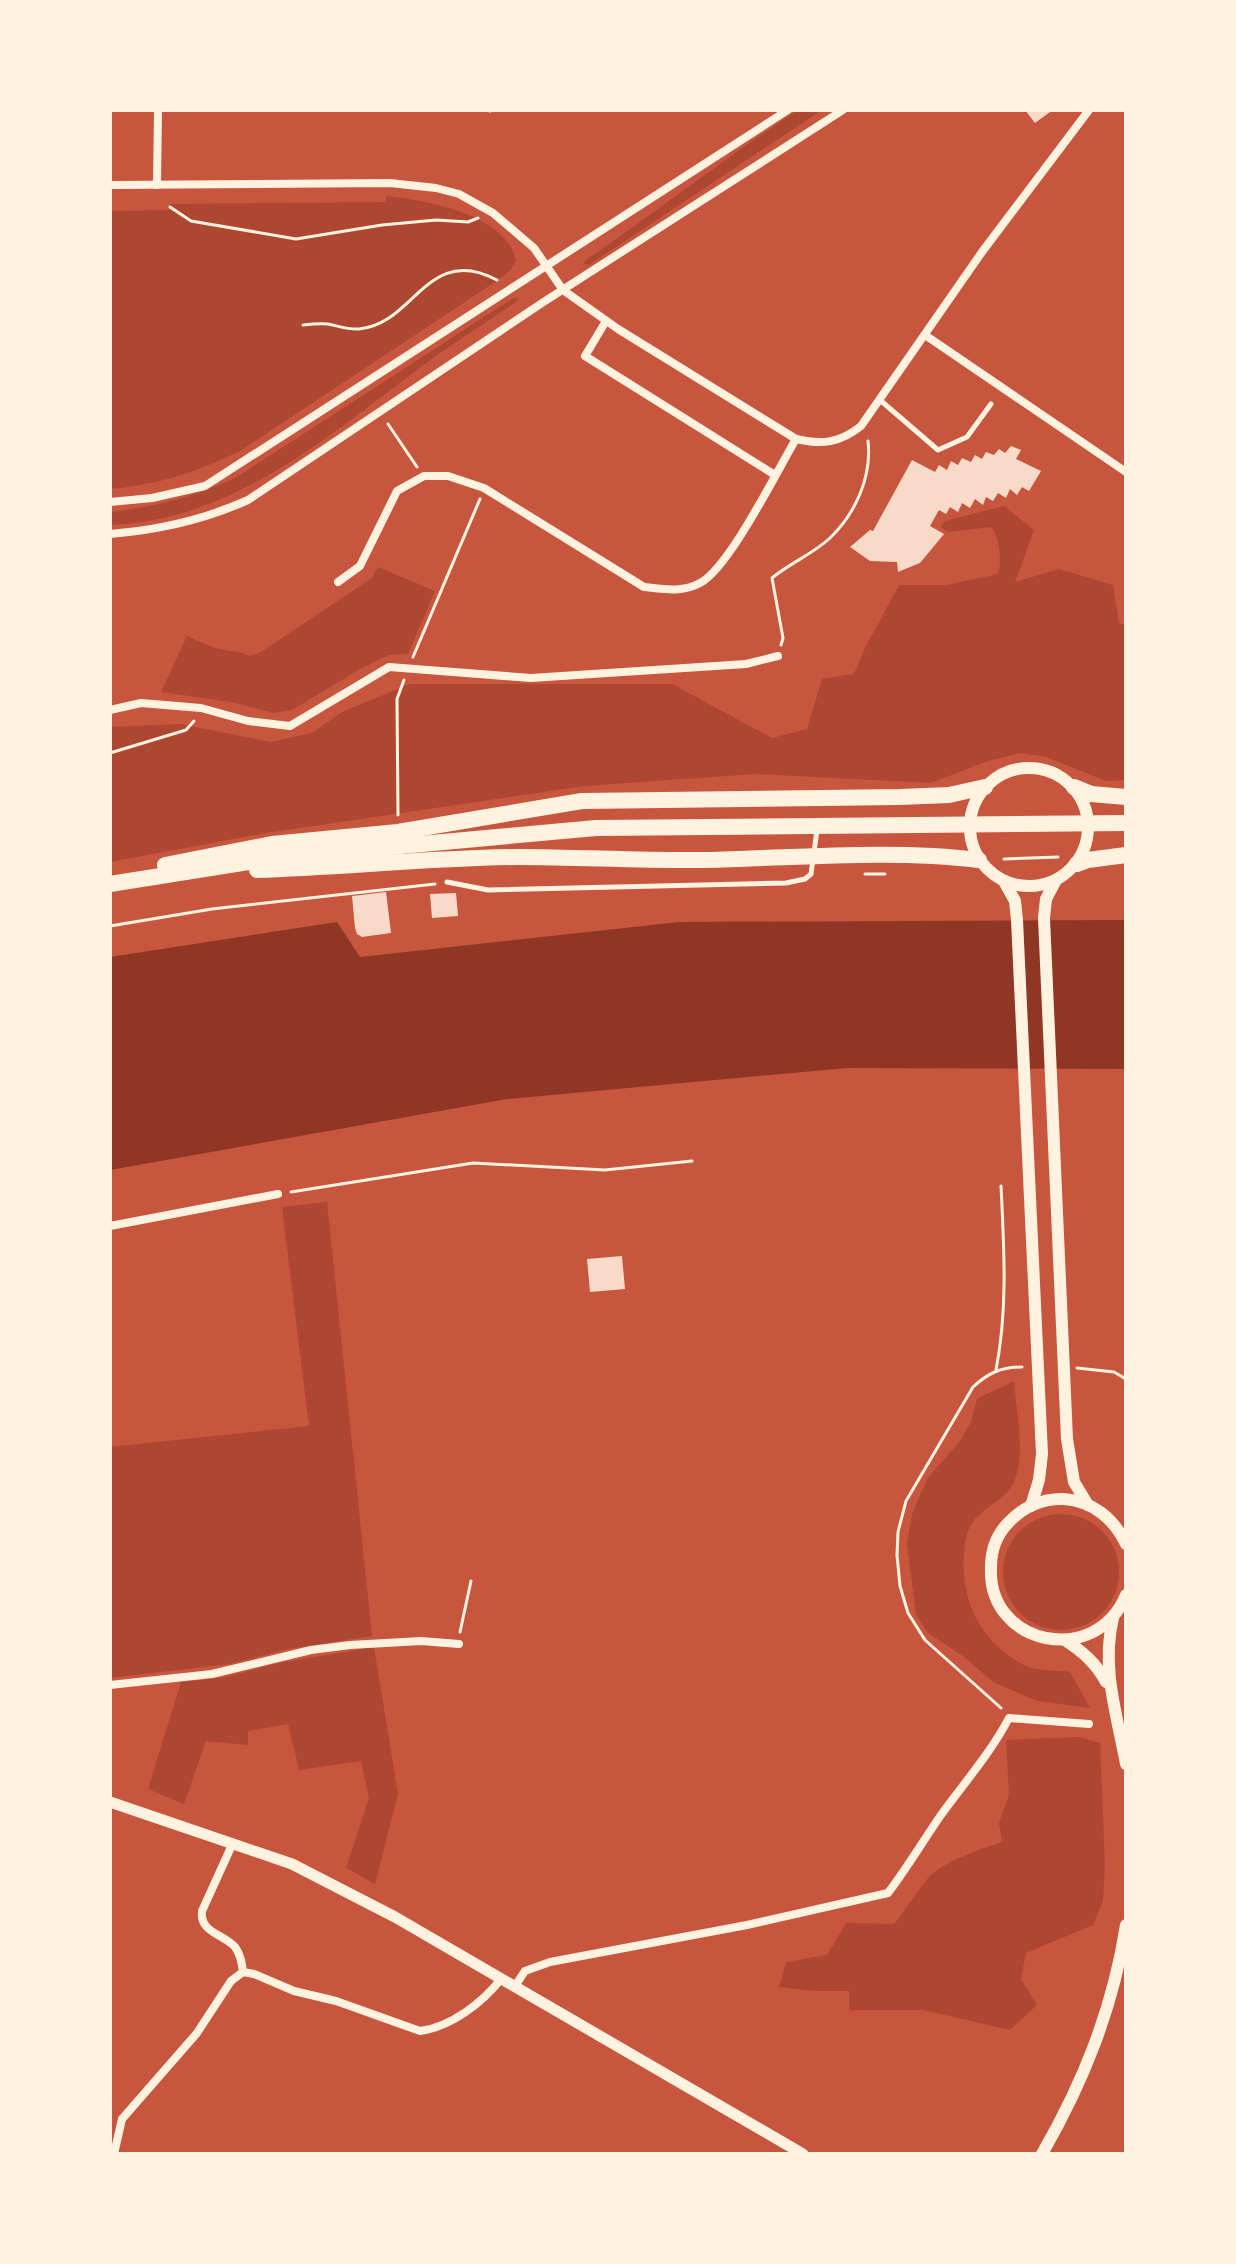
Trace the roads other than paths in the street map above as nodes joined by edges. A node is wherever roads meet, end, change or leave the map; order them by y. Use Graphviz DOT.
graph roads {
  1 [pos="158,110"];
  2 [pos="788,110"];
  3 [pos="843,110"];
  4 [pos="1089,110"];
  5 [pos="110,185"];
  6 [pos="157,185"];
  7 [pos="547,267"];
  8 [pos="563,290"];
  9 [pos="606,321"];
  10 [pos="925,335"];
  11 [pos="880,399"];
  12 [pos="991,404"];
  13 [pos="796,439"];
  14 [pos="1126,472"];
  15 [pos="775,475"];
  16 [pos="110,502"];
  17 [pos="110,534"];
  18 [pos="338,582"];
  19 [pos="778,656"];
  20 [pos="110,710"];
  21 [pos="985,787"];
  22 [pos="1074,787"];
  23 [pos="1126,797"];
  24 [pos="1126,823"];
  25 [pos="818,825"];
  26 [pos="1126,855"];
  27 [pos="979,860"];
  28 [pos="1077,864"];
  29 [pos="188,872"];
  30 [pos="1056,880"];
  31 [pos="1004,881"];
  32 [pos="110,882"];
  33 [pos="447,882"];
  34 [pos="278,1194"];
  35 [pos="110,1226"];
  36 [pos="1088,1505"];
  37 [pos="1031,1506"];
  38 [pos="1124,1538"];
  39 [pos="1126,1595"];
  40 [pos="1114,1616"];
  41 [pos="1065,1640"];
  42 [pos="459,1644"];
  43 [pos="110,1685"];
  44 [pos="1110,1688"];
  45 [pos="1089,1724"];
  46 [pos="1126,1764"];
  47 [pos="110,1802"];
  48 [pos="232,1845"];
  49 [pos="1126,1925"];
  50 [pos="243,1972"];
  51 [pos="501,1979"];
  52 [pos="515,1986"];
  53 [pos="114,2154"];
  54 [pos="803,2154"];
  55 [pos="1042,2154"];
  1 -- 6 [label="street"];
  2 -- 7 [label="street"];
  3 -- 8 [label="street"];
  4 -- 10 [label="street"];
  5 -- 6 [label="street"];
  6 -- 7 [label="street"];
  7 -- 8 [label="street"];
  7 -- 16 [label="street"];
  8 -- 9 [label="street"];
  8 -- 17 [label="street"];
  9 -- 13 [label="street"];
  9 -- 15 [label="street"];
  10 -- 11 [label="street"];
  10 -- 14 [label="street"];
  11 -- 12 [label="lane"];
  11 -- 13 [label="street"];
  13 -- 15 [label="street"];
  15 -- 18 [label="street"];
  19 -- 20 [label="street"];
  21 -- 22 [label="main road"];
  21 -- 27 [label="main road"];
  21 -- 32 [label="highway"];
  22 -- 23 [label="highway"];
  22 -- 28 [label="main road"];
  24 -- 25 [label="highway"];
  25 -- 29 [label="highway"];
  25 -- 33 [label="lane"];
  26 -- 28 [label="highway"];
  27 -- 29 [label="highway"];
  27 -- 31 [label="main road"];
  28 -- 30 [label="main road"];
  29 -- 32 [label="highway"];
  30 -- 31 [label="main road"];
  30 -- 36 [label="main road"];
  31 -- 37 [label="main road"];
  34 -- 35 [label="street"];
  36 -- 37 [label="main road"];
  36 -- 38 [label="main road"];
  37 -- 41 [label="main road"];
  39 -- 40 [label="main road"];
  40 -- 41 [label="main road"];
  40 -- 44 [label="main road"];
  41 -- 44 [label="main road"];
  42 -- 43 [label="street"];
  44 -- 46 [label="main road"];
  45 -- 52 [label="street"];
  47 -- 48 [label="street"];
  48 -- 50 [label="street"];
  48 -- 51 [label="street"];
  49 -- 55 [label="main road"];
  50 -- 51 [label="street"];
  50 -- 53 [label="street"];
  51 -- 52 [label="street"];
  52 -- 54 [label="street"];
}
